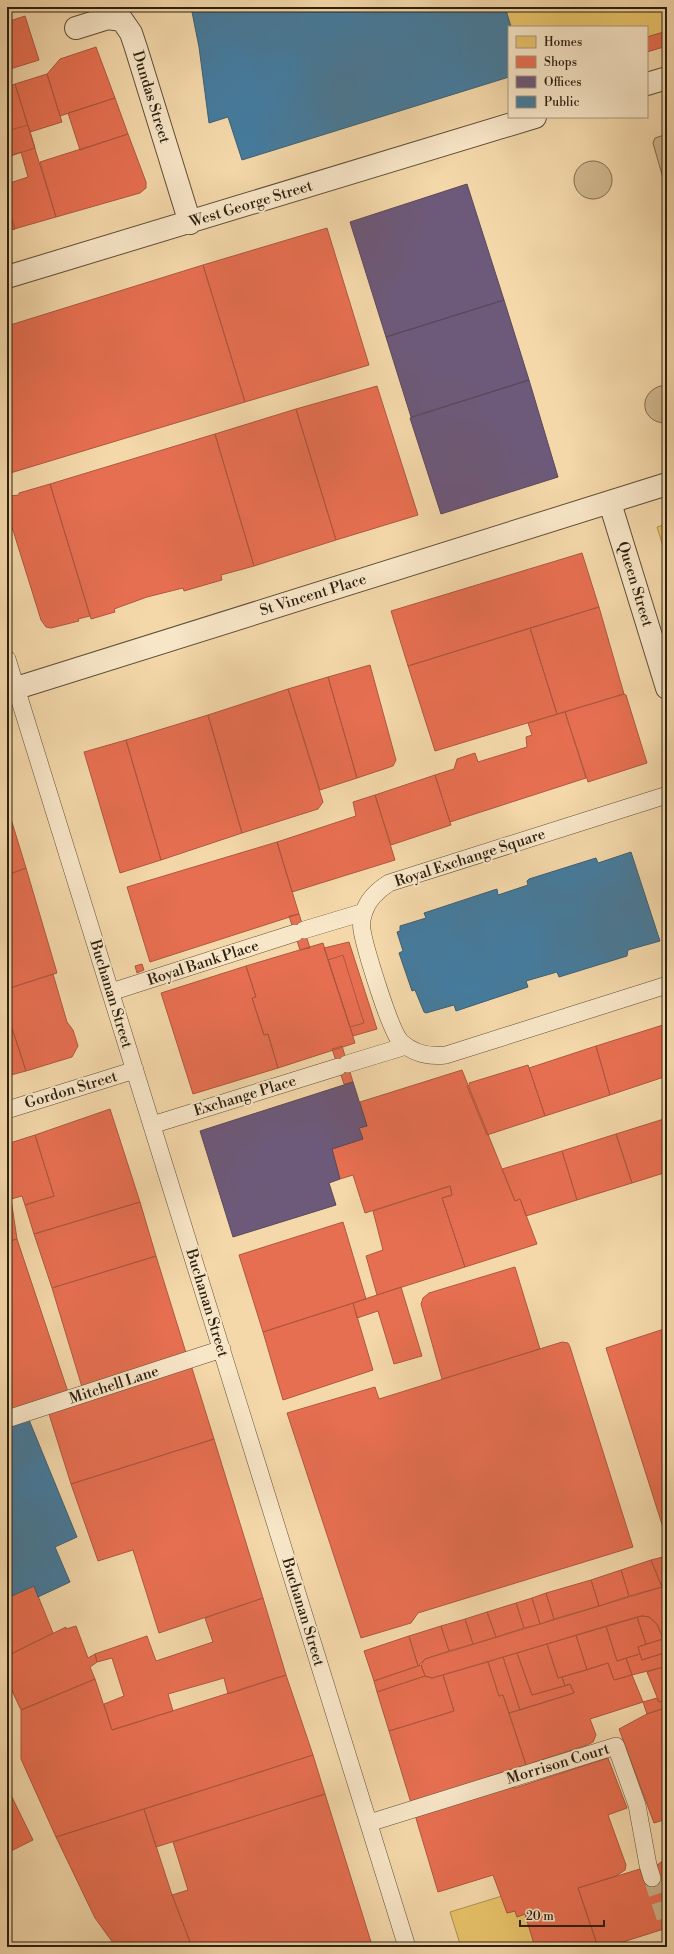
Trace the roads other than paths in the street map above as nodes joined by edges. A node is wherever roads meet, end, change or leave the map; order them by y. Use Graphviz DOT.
graph roads {
  1 [pos="76,28"];
  2 [pos="667,78"];
  3 [pos="648,84"];
  4 [pos="532,118"];
  5 [pos="190,223"];
  6 [pos="7,277"];
  7 [pos="667,484"];
  8 [pos="610,503"];
  9 [pos="7,659"];
  10 [pos="667,688"];
  11 [pos="12,690"];
  12 [pos="667,795"];
  13 [pos="364,912"];
  14 [pos="667,985"];
  15 [pos="111,992"];
  16 [pos="406,1046"];
  17 [pos="135,1070"];
  18 [pos="7,1110"];
  19 [pos="152,1125"];
  20 [pos="222,1349"];
  21 [pos="7,1419"];
  22 [pos="369,1823"];
  23 [pos="652,1878"];
  24 [pos="407,1947"];
  1 -- 5 [label="street, Dundas Street"];
  2 -- 3 [label="street"];
  4 -- 5 [label="street, West George Street"];
  5 -- 6 [label="street, West George Street"];
  7 -- 8 [label="street, St Vincent Place"];
  8 -- 10 [label="street, Queen Street"];
  8 -- 11 [label="street, St Vincent Place"];
  9 -- 11 [label="street, Buchanan Street"];
  11 -- 15 [label="street, Buchanan Street"];
  12 -- 13 [label="street, Royal Exchange Square"];
  13 -- 15 [label="street, Royal Bank Place"];
  13 -- 16 [label="street, Royal Exchange Square"];
  14 -- 16 [label="street, Royal Exchange Square"];
  15 -- 17 [label="street, Buchanan Street"];
  16 -- 19 [label="street, Exchange Place"];
  17 -- 18 [label="street, Gordon Street"];
  17 -- 19 [label="street, Buchanan Street"];
  19 -- 20 [label="street, Buchanan Street"];
  20 -- 21 [label="street, Mitchell Lane"];
  20 -- 22 [label="street, Buchanan Street"];
  22 -- 23 [label="street, Morrison Court"];
  22 -- 24 [label="street, Buchanan Street"];
}
